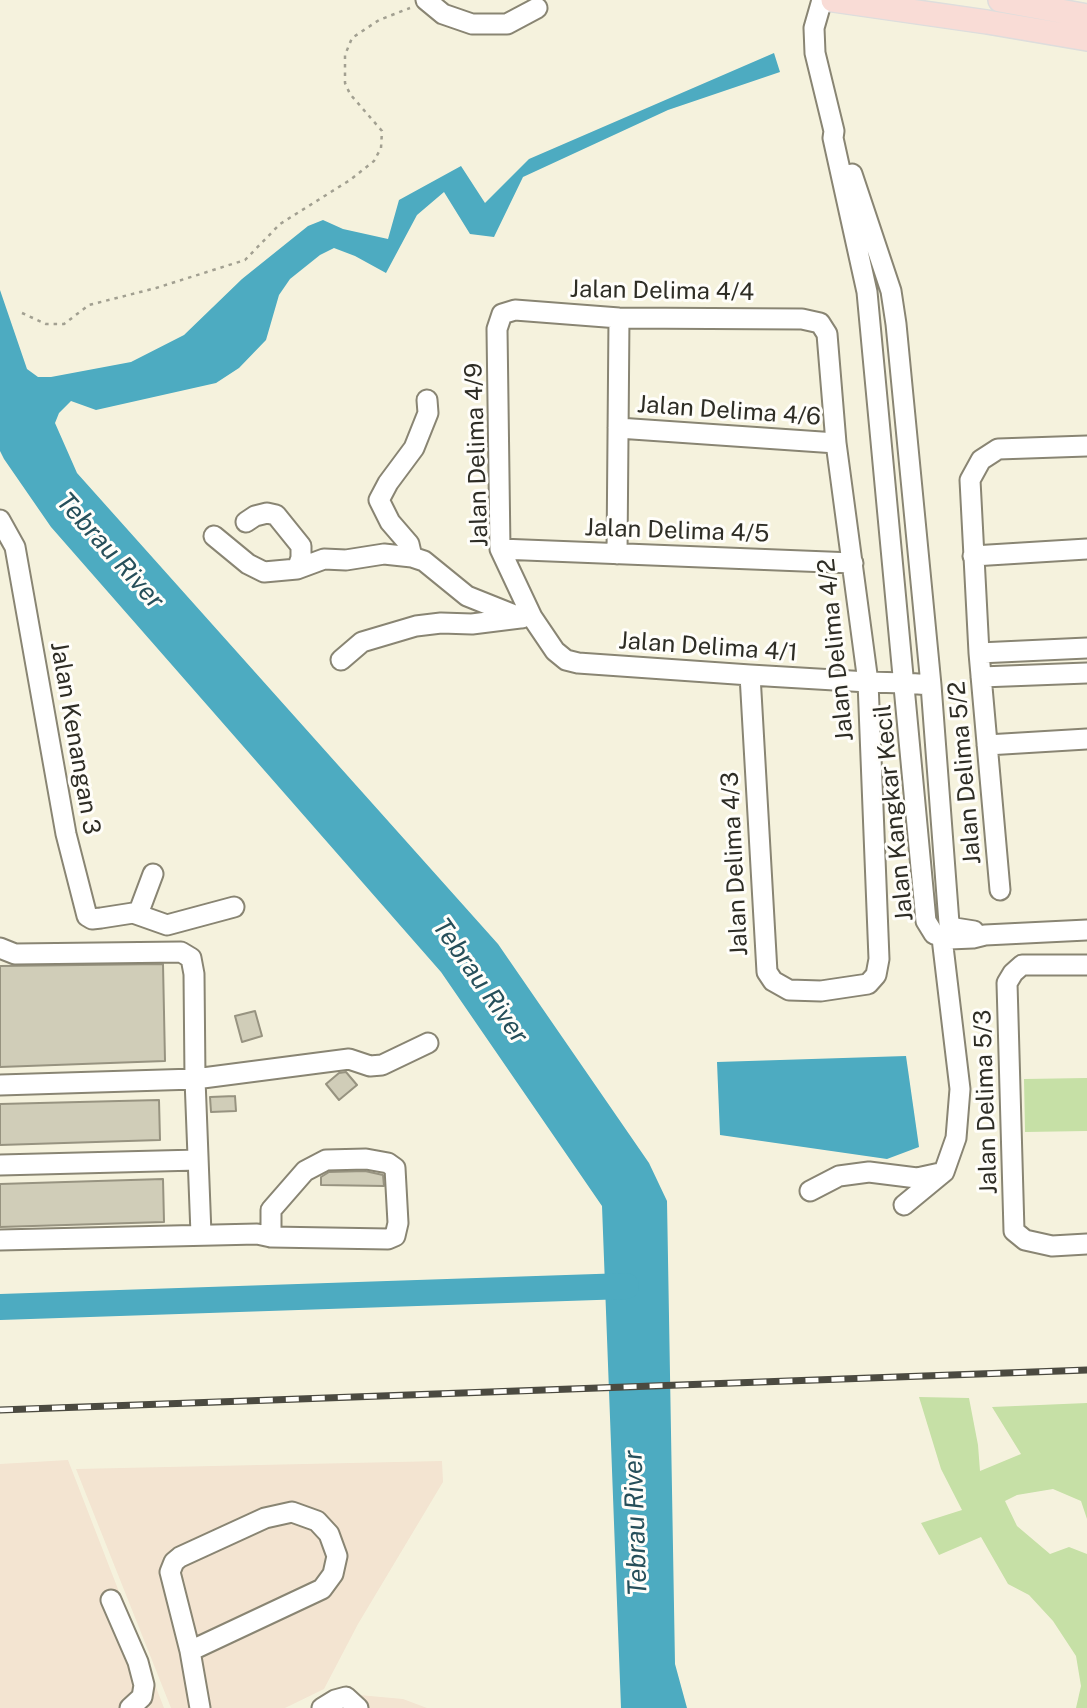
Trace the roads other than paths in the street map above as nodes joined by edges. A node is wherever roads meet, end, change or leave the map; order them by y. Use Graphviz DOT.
graph roads {
  1 [pos="822,0"];
  2 [pos="833,0"];
  3 [pos="1000,0"];
  4 [pos="426,1"];
  5 [pos="537,8"];
  6 [pos="1087,16"];
  7 [pos="1087,39"];
  8 [pos="835,131"];
  9 [pos="502,314"];
  10 [pos="619,318"];
  11 [pos="820,323"];
  12 [pos="427,400"];
  13 [pos="618,428"];
  14 [pos="836,443"];
  15 [pos="1087,446"];
  16 [pos="0,520"];
  17 [pos="246,522"];
  18 [pos="214,536"];
  19 [pos="301,546"];
  20 [pos="500,549"];
  21 [pos="1087,549"];
  22 [pos="617,554"];
  23 [pos="412,556"];
  24 [pos="973,556"];
  25 [pos="324,559"];
  26 [pos="853,563"];
  27 [pos="297,569"];
  28 [pos="527,617"];
  29 [pos="1087,648"];
  30 [pos="979,653"];
  31 [pos="341,660"];
  32 [pos="566,660"];
  33 [pos="1087,673"];
  34 [pos="750,675"];
  35 [pos="981,677"];
  36 [pos="868,682"];
  37 [pos="905,683"];
  38 [pos="930,685"];
  39 [pos="1087,739"];
  40 [pos="987,744"];
  41 [pos="153,874"];
  42 [pos="1000,890"];
  43 [pos="234,907"];
  44 [pos="138,914"];
  45 [pos="1087,930"];
  46 [pos="985,934"];
  47 [pos="942,938"];
  48 [pos="0,948"];
  49 [pos="1087,965"];
  50 [pos="876,975"];
  51 [pos="428,1043"];
  52 [pos="195,1079"];
  53 [pos="0,1084"];
  54 [pos="198,1160"];
  55 [pos="0,1165"];
  56 [pos="944,1172"];
  57 [pos="810,1191"];
  58 [pos="904,1205"];
  59 [pos="201,1234"];
  60 [pos="271,1237"];
  61 [pos="0,1240"];
  62 [pos="1087,1244"];
  63 [pos="111,1600"];
  64 [pos="190,1651"];
  65 [pos="130,1708"];
  66 [pos="200,1708"];
  67 [pos="322,1708"];
  68 [pos="358,1708"];
  1 -- 8 [label="street, Jalan Kangkar Kecil"];
  2 -- 7 [label="main road"];
  3 -- 6 [label="main road"];
  4 -- 5 [label="street"];
  8 -- 37 [label="street, Jalan Kangkar Kecil"];
  8 -- 38 [label="street, Jalan Kangkar Kecil"];
  9 -- 10 [label="street, Jalan Delima 4/4"];
  9 -- 20 [label="street, Jalan Delima 4/9"];
  10 -- 11 [label="street, Jalan Delima 4/4"];
  10 -- 13 [label="street"];
  11 -- 14 [label="street, Jalan Delima 4/2"];
  12 -- 23 [label="street"];
  13 -- 14 [label="street, Jalan Delima 4/6"];
  13 -- 22 [label="street"];
  14 -- 26 [label="street, Jalan Delima 4/2"];
  15 -- 24 [label="street, Jalan Delima 5/2"];
  16 -- 44 [label="street, Jalan Kenangan 3"];
  17 -- 19 [label="street"];
  18 -- 27 [label="street"];
  19 -- 25 [label="street"];
  19 -- 27 [label="street"];
  20 -- 22 [label="street, Jalan Delima 4/5"];
  20 -- 28 [label="street, Jalan Delima 4/9"];
  21 -- 24 [label="street"];
  22 -- 26 [label="street, Jalan Delima 4/5"];
  23 -- 25 [label="street"];
  23 -- 28 [label="street"];
  24 -- 30 [label="street, Jalan Delima 5/2"];
  25 -- 27 [label="street"];
  26 -- 36 [label="street, Jalan Delima 4/2"];
  28 -- 31 [label="street"];
  28 -- 32 [label="street, Jalan Delima 4/9"];
  29 -- 30 [label="street"];
  30 -- 35 [label="street, Jalan Delima 5/2"];
  32 -- 34 [label="street, Jalan Delima 4/1"];
  33 -- 35 [label="street"];
  34 -- 36 [label="street, Jalan Delima 4/1"];
  34 -- 50 [label="street, Jalan Delima 4/3"];
  35 -- 40 [label="street, Jalan Delima 5/2"];
  36 -- 37 [label="street, Jalan Delima 4/1"];
  36 -- 50 [label="street, Jalan Delima 4/2"];
  37 -- 38 [label="street, Jalan Delima 4/1"];
  37 -- 47 [label="street, Jalan Kangkar Kecil"];
  38 -- 46 [label="street, Jalan Kangkar Kecil"];
  39 -- 40 [label="street"];
  40 -- 42 [label="street, Jalan Delima 5/2"];
  41 -- 44 [label="street"];
  43 -- 44 [label="street"];
  45 -- 46 [label="street"];
  46 -- 47 [label="street, Jalan Kangkar Kecil"];
  47 -- 56 [label="street"];
  48 -- 52 [label="street"];
  49 -- 62 [label="street, Jalan Delima 5/3"];
  51 -- 52 [label="street"];
  52 -- 53 [label="street"];
  52 -- 54 [label="street"];
  54 -- 55 [label="street"];
  54 -- 59 [label="street"];
  56 -- 57 [label="street"];
  56 -- 58 [label="street"];
  59 -- 60 [label="street"];
  59 -- 61 [label="street"];
  60 -- 60 [label="street"];
  63 -- 65 [label="street"];
  64 -- 64 [label="street"];
  64 -- 66 [label="street"];
  67 -- 68 [label="street"];
}
